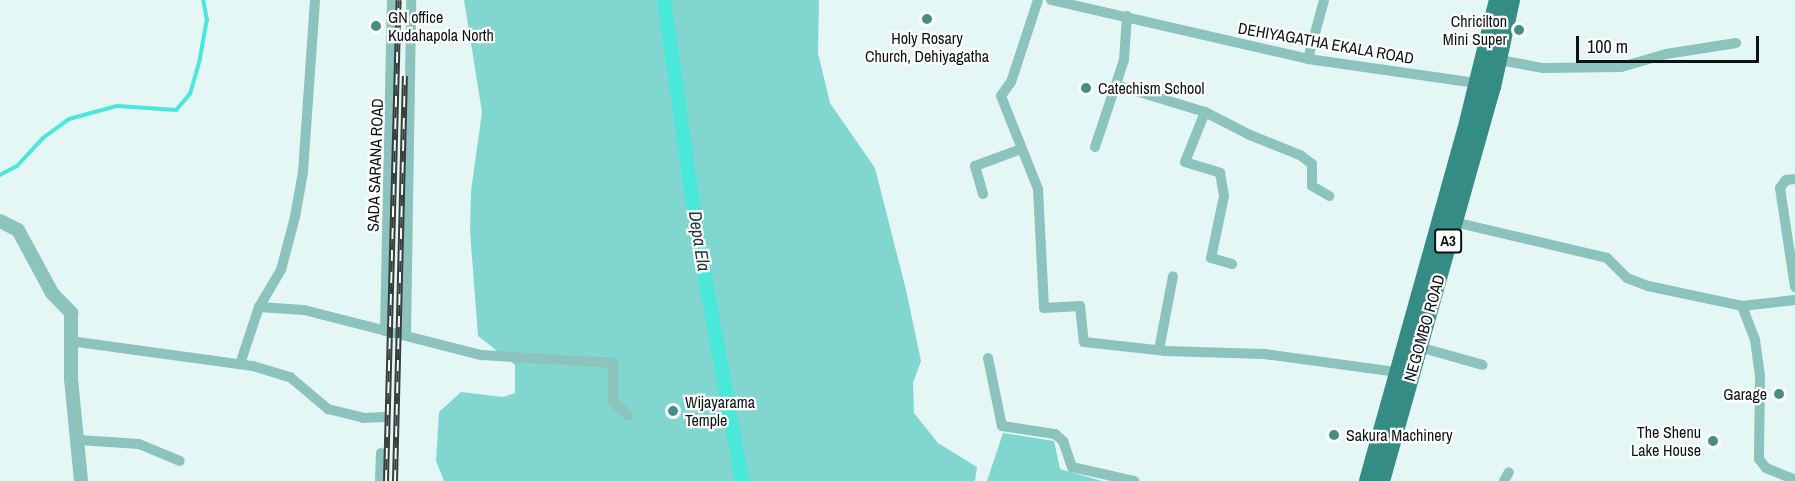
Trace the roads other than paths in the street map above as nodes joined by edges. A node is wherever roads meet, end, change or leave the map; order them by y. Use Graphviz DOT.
graph roads {
  1 [pos="315,0"];
  2 [pos="392,0"];
  3 [pos="411,0"];
  4 [pos="1038,0"];
  5 [pos="1051,0"];
  6 [pos="1324,0"];
  7 [pos="1498,0"];
  8 [pos="1512,0"];
  9 [pos="1127,16"];
  10 [pos="1736,43"];
  11 [pos="1308,58"];
  12 [pos="1499,60"];
  13 [pos="1116,85"];
  14 [pos="1486,85"];
  15 [pos="1206,112"];
  16 [pos="1095,147"];
  17 [pos="1021,149"];
  18 [pos="1795,180"];
  19 [pos="983,194"];
  20 [pos="1329,196"];
  21 [pos="0,220"];
  22 [pos="1454,222"];
  23 [pos="1232,264"];
  24 [pos="1173,276"];
  25 [pos="1795,286"];
  26 [pos="1795,300"];
  27 [pos="1742,306"];
  28 [pos="259,307"];
  29 [pos="385,332"];
  30 [pos="406,334"];
  31 [pos="70,341"];
  32 [pos="1419,347"];
  33 [pos="1159,350"];
  34 [pos="988,358"];
  35 [pos="240,364"];
  36 [pos="1483,365"];
  37 [pos="1398,372"];
  38 [pos="628,415"];
  39 [pos="384,417"];
  40 [pos="79,440"];
  41 [pos="381,453"];
  42 [pos="180,461"];
  43 [pos="1111,478"];
  44 [pos="1795,480"];
  45 [pos="81,481"];
  46 [pos="380,481"];
  47 [pos="1134,481"];
  48 [pos="1368,481"];
  49 [pos="1381,481"];
  1 -- 28 [label="street"];
  2 -- 29 [label="street, SADA SARANA ROAD"];
  3 -- 30 [label="street"];
  4 -- 17 [label="street"];
  5 -- 9 [label="street, DEHIYAGATHA EKALA ROAD"];
  6 -- 11 [label="street"];
  7 -- 14 [label="highway, NEGOMBO ROAD / A3"];
  8 -- 12 [label="highway, NEGOMBO ROAD / A3"];
  9 -- 11 [label="street, DEHIYAGATHA EKALA ROAD"];
  9 -- 13 [label="street"];
  10 -- 12 [label="street"];
  11 -- 14 [label="street, DEHIYAGATHA EKALA ROAD"];
  12 -- 14 [label="highway, NEGOMBO ROAD / A3"];
  13 -- 15 [label="street"];
  13 -- 16 [label="street"];
  14 -- 22 [label="highway, NEGOMBO ROAD / A3"];
  14 -- 37 [label="highway, NEGOMBO ROAD / A3"];
  15 -- 20 [label="street"];
  15 -- 23 [label="street"];
  17 -- 19 [label="street"];
  17 -- 33 [label="street"];
  18 -- 25 [label="street"];
  21 -- 31 [label="street"];
  22 -- 27 [label="street"];
  22 -- 32 [label="highway, NEGOMBO ROAD / A3"];
  24 -- 33 [label="street"];
  26 -- 27 [label="street"];
  27 -- 44 [label="street"];
  28 -- 29 [label="street"];
  28 -- 35 [label="street"];
  29 -- 30 [label="street"];
  30 -- 38 [label="street"];
  31 -- 35 [label="street"];
  31 -- 40 [label="street"];
  32 -- 36 [label="street"];
  32 -- 49 [label="highway, NEGOMBO ROAD / A3"];
  33 -- 37 [label="street"];
  34 -- 43 [label="street"];
  35 -- 39 [label="street"];
  37 -- 48 [label="highway, NEGOMBO ROAD / A3"];
  40 -- 42 [label="street"];
  40 -- 45 [label="street"];
  41 -- 46 [label="street"];
  43 -- 47 [label="street"];
}
